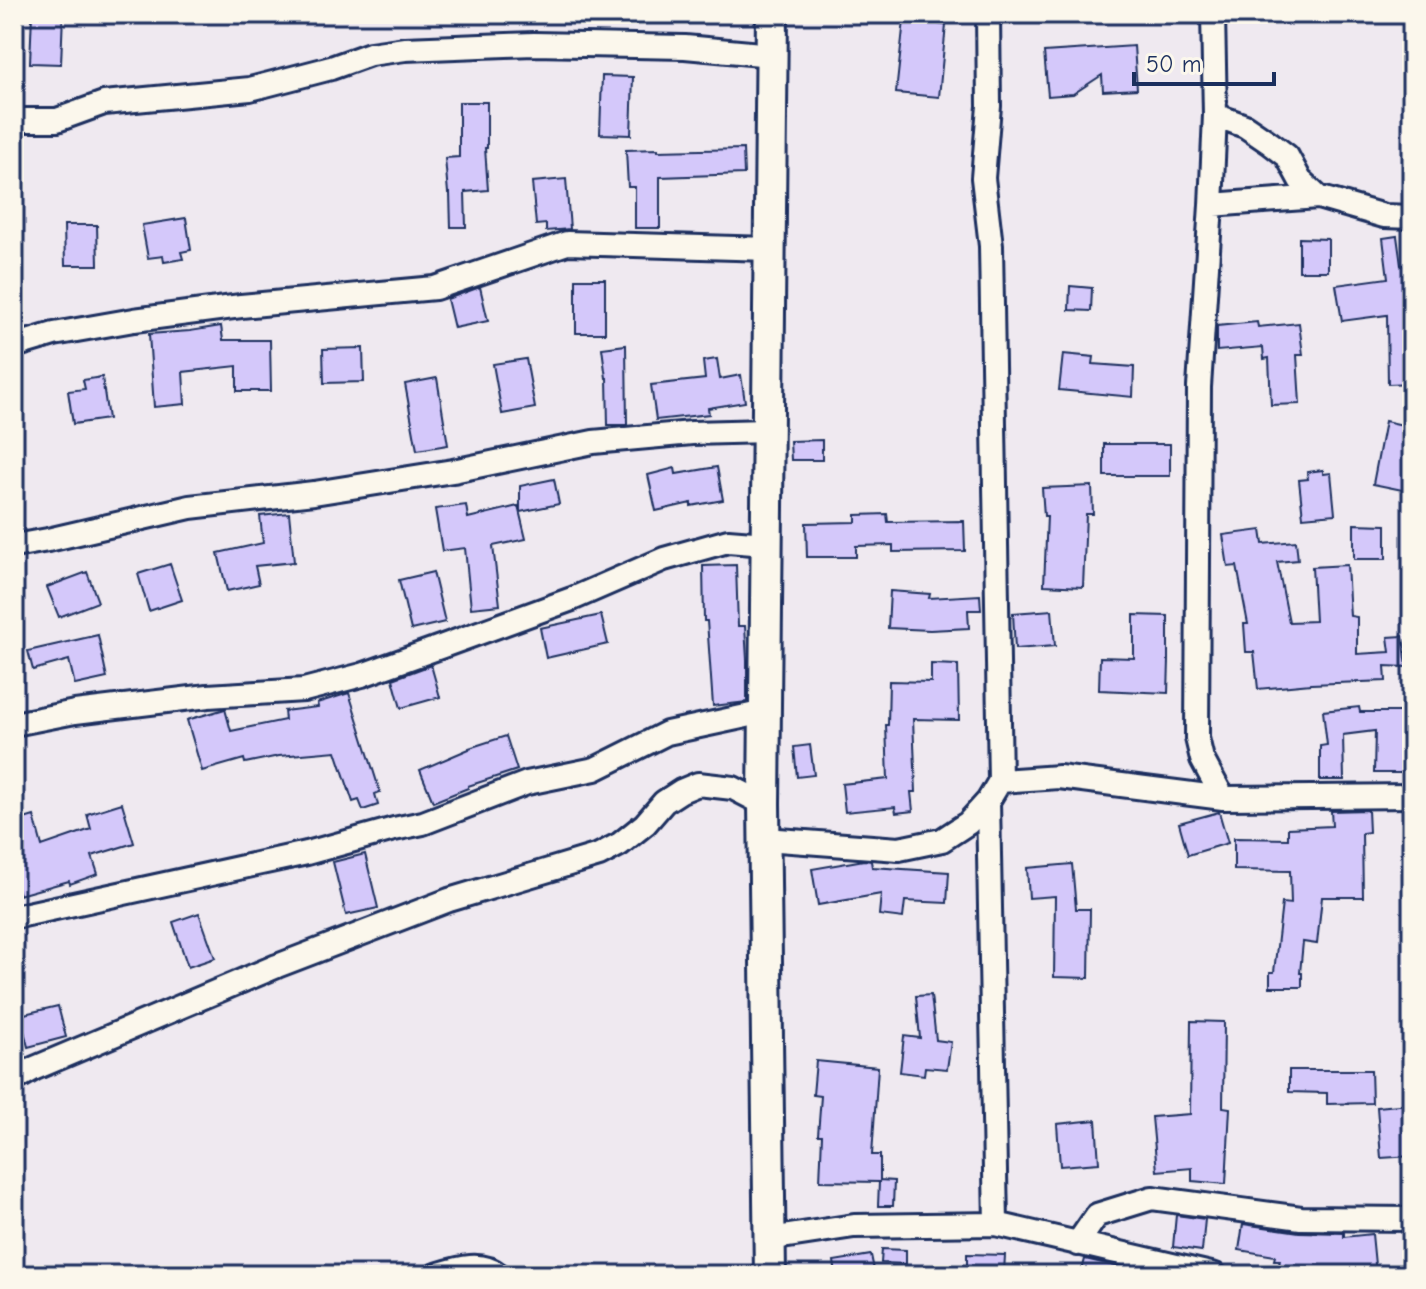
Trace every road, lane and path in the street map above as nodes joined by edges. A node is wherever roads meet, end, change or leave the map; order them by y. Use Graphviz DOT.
graph roads {
  1 [pos="772,14"];
  2 [pos="988,14"];
  3 [pos="1213,14"];
  4 [pos="772,55"];
  5 [pos="1215,115"];
  6 [pos="14,120"];
  7 [pos="1318,197"];
  8 [pos="1211,205"];
  9 [pos="1412,217"];
  10 [pos="769,249"];
  11 [pos="14,346"];
  12 [pos="767,431"];
  13 [pos="766,544"];
  14 [pos="14,546"];
  15 [pos="765,712"];
  16 [pos="14,724"];
  17 [pos="1202,759"];
  18 [pos="1000,781"];
  19 [pos="1185,793"];
  20 [pos="1412,796"];
  21 [pos="1223,798"];
  22 [pos="988,801"];
  23 [pos="764,804"];
  24 [pos="765,839"];
  25 [pos="14,917"];
  26 [pos="14,1080"];
  27 [pos="1412,1219"];
  28 [pos="996,1224"];
  29 [pos="769,1239"];
  30 [pos="1077,1244"];
  31 [pos="436,1275"];
  32 [pos="499,1275"];
  33 [pos="770,1275"];
  34 [pos="1215,1275"];
  1 -- 4 [label="street"];
  2 -- 18 [label="street"];
  3 -- 5 [label="street"];
  4 -- 6 [label="street"];
  4 -- 10 [label="street"];
  5 -- 7 [label="street"];
  5 -- 8 [label="street"];
  7 -- 8 [label="street"];
  7 -- 9 [label="street"];
  8 -- 17 [label="street"];
  10 -- 11 [label="street"];
  10 -- 12 [label="street"];
  12 -- 13 [label="street"];
  12 -- 14 [label="street"];
  13 -- 15 [label="street"];
  13 -- 16 [label="street"];
  15 -- 23 [label="street"];
  15 -- 25 [label="street"];
  17 -- 19 [label="street"];
  17 -- 21 [label="street"];
  18 -- 19 [label="street"];
  18 -- 22 [label="street"];
  19 -- 21 [label="street"];
  20 -- 21 [label="street"];
  22 -- 24 [label="street"];
  22 -- 28 [label="street"];
  23 -- 24 [label="street"];
  23 -- 26 [label="street"];
  24 -- 29 [label="street"];
  27 -- 30 [label="street"];
  28 -- 29 [label="street"];
  28 -- 30 [label="street"];
  29 -- 33 [label="street"];
  30 -- 34 [label="street"];
  31 -- 32 [label="street"];
}
